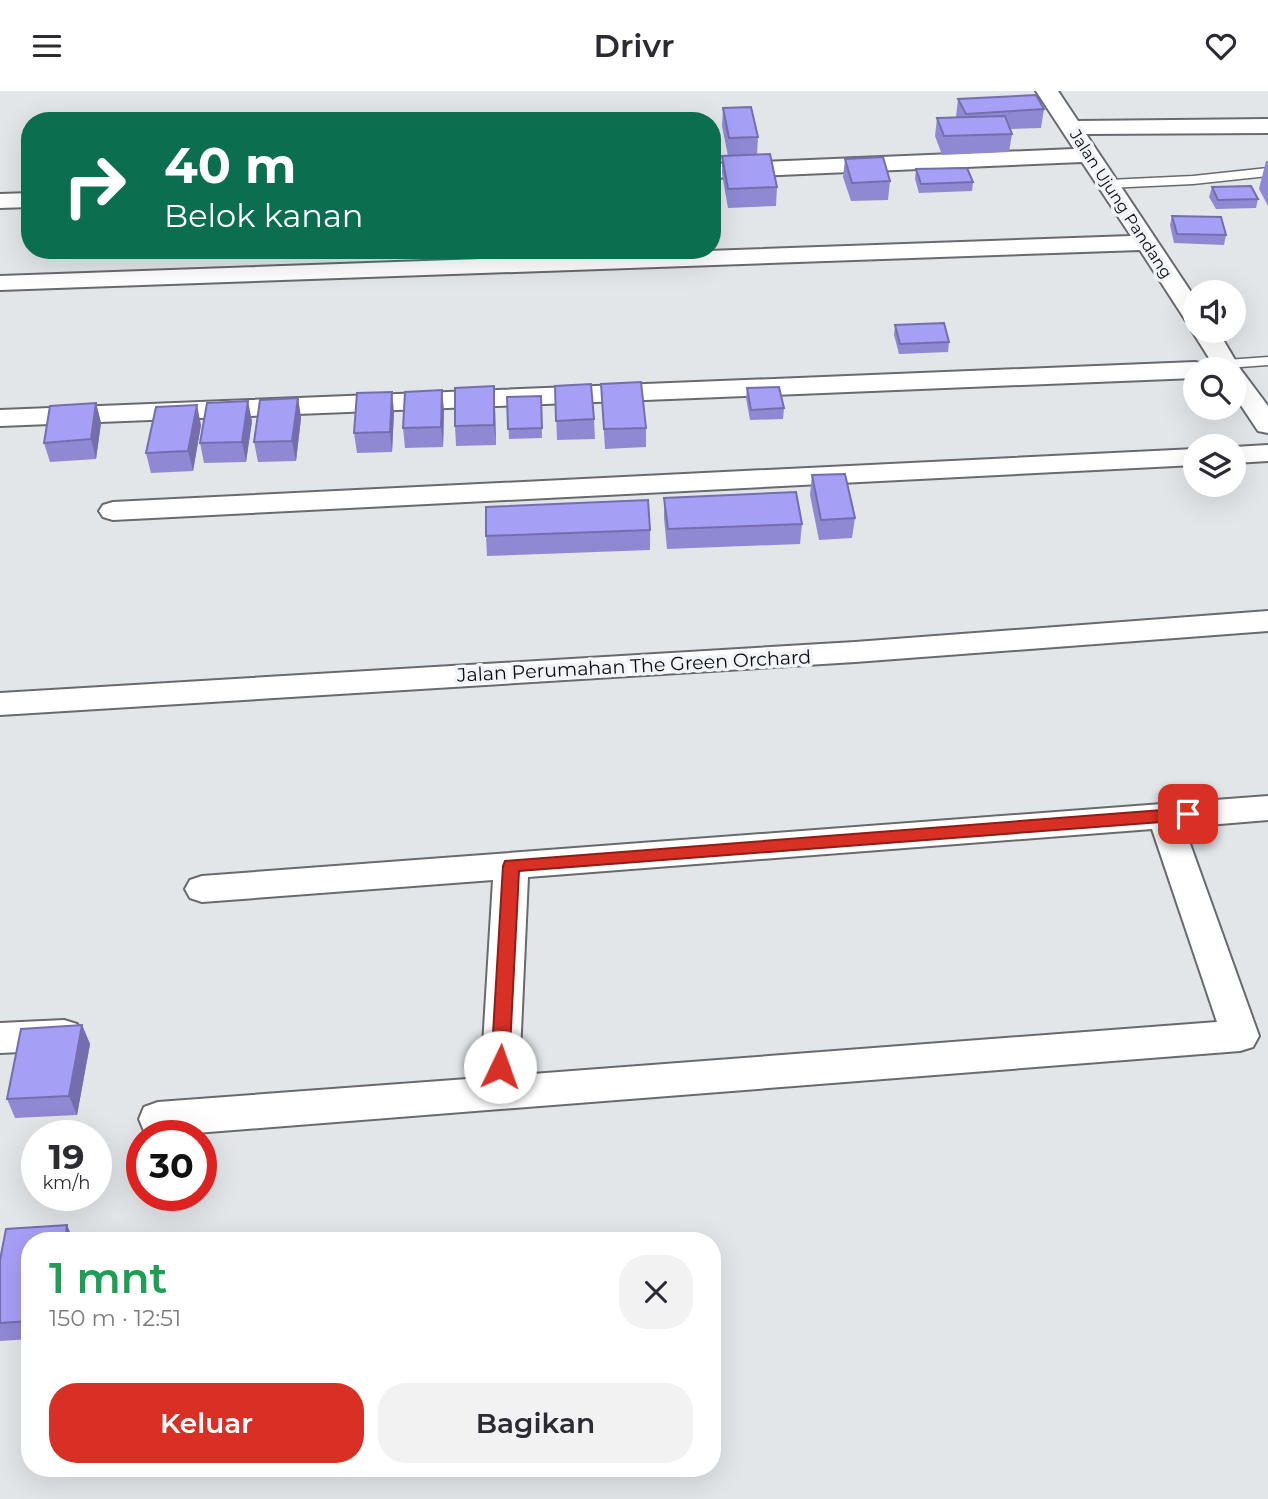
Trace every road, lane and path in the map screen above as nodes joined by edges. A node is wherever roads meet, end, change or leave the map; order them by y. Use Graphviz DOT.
graph roads {
  1 [pos="1047,91"];
  2 [pos="1268,125"];
  3 [pos="1071,128"];
  4 [pos="1089,155"];
  5 [pos="721,171"];
  6 [pos="1268,172"];
  7 [pos="1108,184"];
  8 [pos="21,200"];
  9 [pos="0,201"];
  10 [pos="1147,243"];
  11 [pos="721,257"];
  12 [pos="648,259"];
  13 [pos="0,283"];
  14 [pos="1183,298"];
  15 [pos="1268,361"];
  16 [pos="1246,365"];
  17 [pos="1183,370"];
  18 [pos="1246,397"];
  19 [pos="0,418"];
  20 [pos="1268,425"];
  21 [pos="1268,453"];
  22 [pos="1246,454"];
  23 [pos="1183,458"];
  24 [pos="113,511"];
  25 [pos="1268,621"];
  26 [pos="0,704"];
  27 [pos="1268,808"];
  28 [pos="1162,816"];
  29 [pos="511,866"];
  30 [pos="202,889"];
  31 [pos="85,1034"];
  32 [pos="0,1038"];
  33 [pos="499,1093"];
  34 [pos="158,1119"];
  1 -- 3 [label="street, Jalan Ujung Pandang"];
  2 -- 3 [label="street"];
  3 -- 4 [label="street, Jalan Ujung Pandang"];
  4 -- 5 [label="street"];
  4 -- 7 [label="street, Jalan Ujung Pandang"];
  6 -- 7 [label="lane"];
  7 -- 10 [label="street, Jalan Ujung Pandang"];
  8 -- 9 [label="street"];
  10 -- 11 [label="street"];
  10 -- 14 [label="street, Jalan Ujung Pandang"];
  12 -- 13 [label="street"];
  15 -- 16 [label="lane"];
  17 -- 19 [label="street"];
  18 -- 20 [label="street"];
  21 -- 22 [label="street"];
  23 -- 24 [label="street"];
  25 -- 26 [label="street, Jalan Perumahan The Green Orchard"];
  27 -- 28 [label="street"];
  28 -- 29 [label="street"];
  28 -- 33 [label="street"];
  29 -- 30 [label="street"];
  29 -- 33 [label="street"];
  31 -- 32 [label="street"];
  33 -- 34 [label="street"];
}
